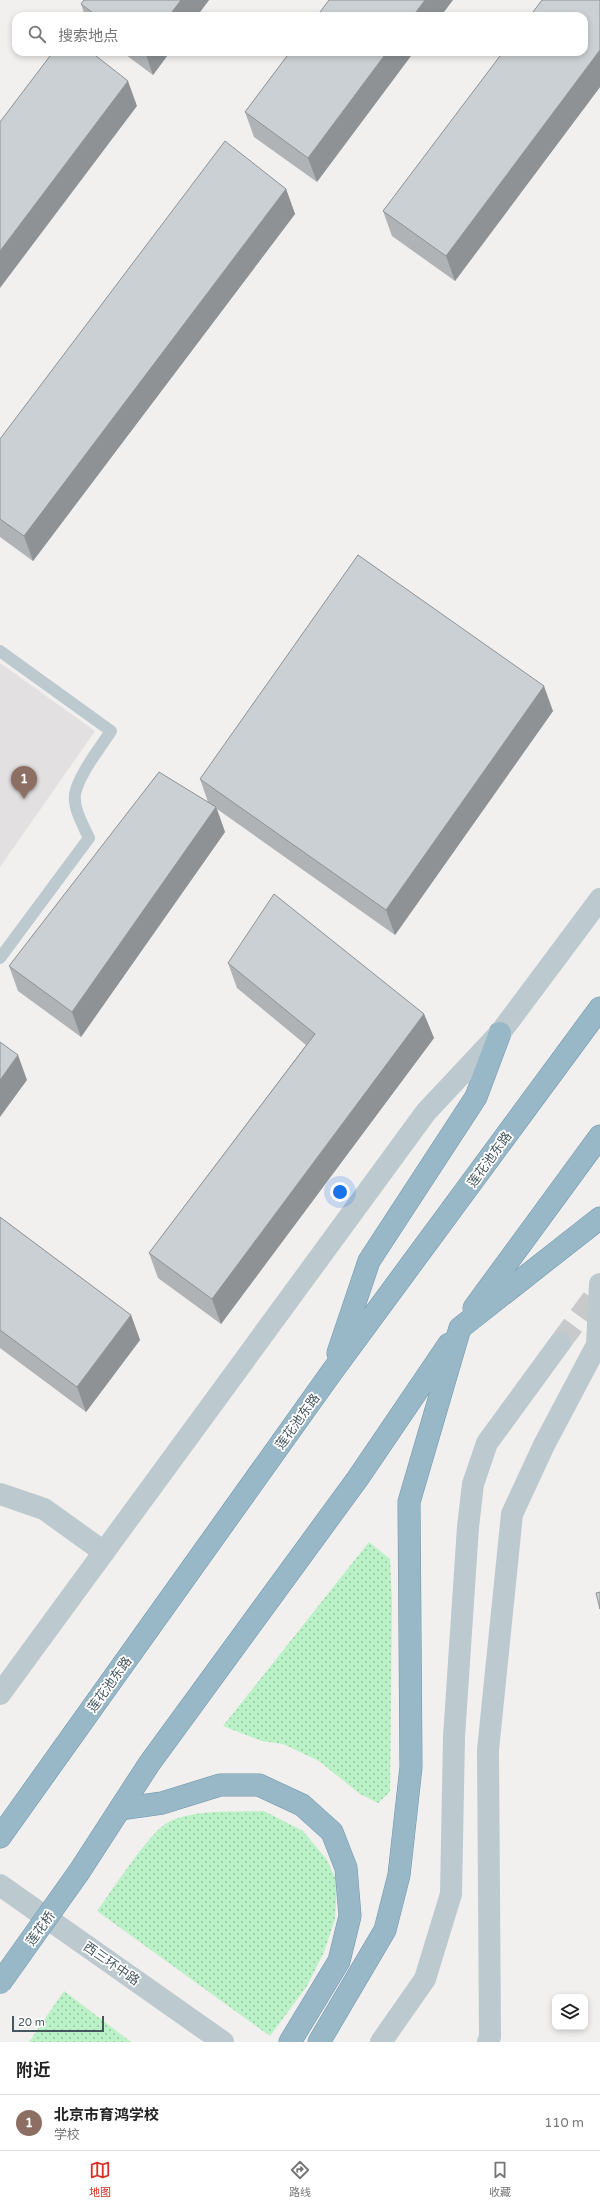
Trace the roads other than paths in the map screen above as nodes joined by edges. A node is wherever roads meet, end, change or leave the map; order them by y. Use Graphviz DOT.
graph roads {
  1 [pos="0,651"];
  2 [pos="600,899"];
  3 [pos="0,958"];
  4 [pos="600,1008"];
  5 [pos="500,1033"];
  6 [pos="600,1136"];
  7 [pos="600,1218"];
  8 [pos="600,1284"];
  9 [pos="460,1328"];
  10 [pos="560,1343"];
  11 [pos="331,1373"];
  12 [pos="0,1494"];
  13 [pos="104,1552"];
  14 [pos="0,1694"];
  15 [pos="454,1737"];
  16 [pos="488,1750"];
  17 [pos="120,1809"];
  18 [pos="4,1832"];
  19 [pos="0,1885"];
  20 [pos="0,1983"];
  21 [pos="223,2042"];
  22 [pos="290,2042"];
  23 [pos="319,2042"];
  24 [pos="381,2042"];
  25 [pos="488,2042"];
  1 -- 3 [label="lane"];
  2 -- 5 [label="street"];
  4 -- 11 [label="highway, 莲花池东路"];
  5 -- 11 [label="highway"];
  5 -- 13 [label="street"];
  6 -- 9 [label="highway"];
  7 -- 9 [label="highway"];
  8 -- 16 [label="street"];
  9 -- 17 [label="highway"];
  9 -- 23 [label="highway"];
  10 -- 15 [label="street"];
  11 -- 18 [label="highway, 莲花池东路"];
  12 -- 13 [label="street"];
  13 -- 14 [label="street"];
  15 -- 16 [label="street"];
  15 -- 24 [label="street"];
  16 -- 25 [label="street"];
  17 -- 20 [label="highway, 莲花桥, bridge"];
  17 -- 22 [label="highway"];
  19 -- 21 [label="street, 西三环中路"];
}
